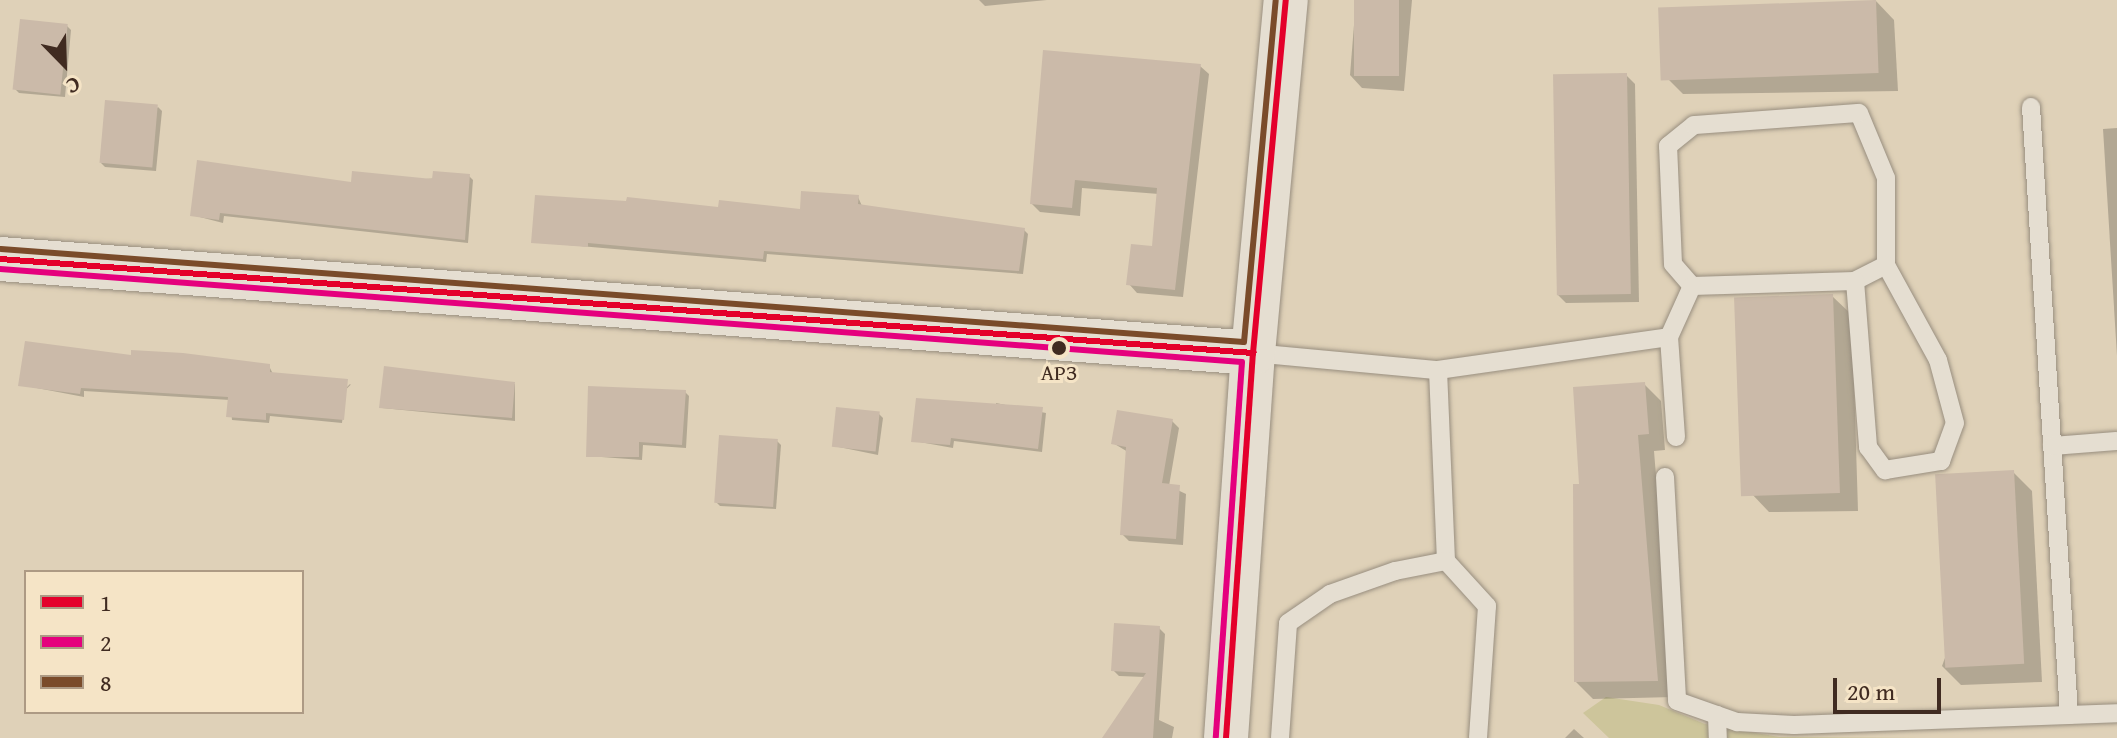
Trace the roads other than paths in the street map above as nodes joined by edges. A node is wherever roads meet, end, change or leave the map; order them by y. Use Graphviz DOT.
graph roads {
  1 [pos="1286,0"];
  2 [pos="2031,107"];
  3 [pos="0,259"];
  4 [pos="1886,265"];
  5 [pos="1855,281"];
  6 [pos="1692,286"];
  7 [pos="1669,337"];
  8 [pos="1438,370"];
  9 [pos="1252,373"];
  10 [pos="1676,437"];
  11 [pos="2117,441"];
  12 [pos="2052,446"];
  13 [pos="1665,477"];
  14 [pos="1446,561"];
  15 [pos="2117,713"];
  16 [pos="1717,715"];
  17 [pos="2069,715"];
  18 [pos="1226,738"];
  19 [pos="1280,738"];
  20 [pos="1478,738"];
  21 [pos="1718,738"];
  1 -- 9 [label="main road"];
  2 -- 12 [label="lane"];
  3 -- 9 [label="main road"];
  4 -- 5 [label="lane"];
  4 -- 5 [label="lane"];
  4 -- 6 [label="lane"];
  5 -- 6 [label="lane"];
  6 -- 7 [label="lane"];
  7 -- 8 [label="lane"];
  7 -- 10 [label="lane"];
  8 -- 9 [label="lane"];
  8 -- 14 [label="lane"];
  9 -- 18 [label="main road"];
  11 -- 12 [label="lane"];
  12 -- 17 [label="lane"];
  13 -- 16 [label="lane"];
  14 -- 19 [label="lane"];
  14 -- 20 [label="lane"];
  15 -- 17 [label="lane"];
  16 -- 17 [label="lane"];
  16 -- 21 [label="lane"];
}
